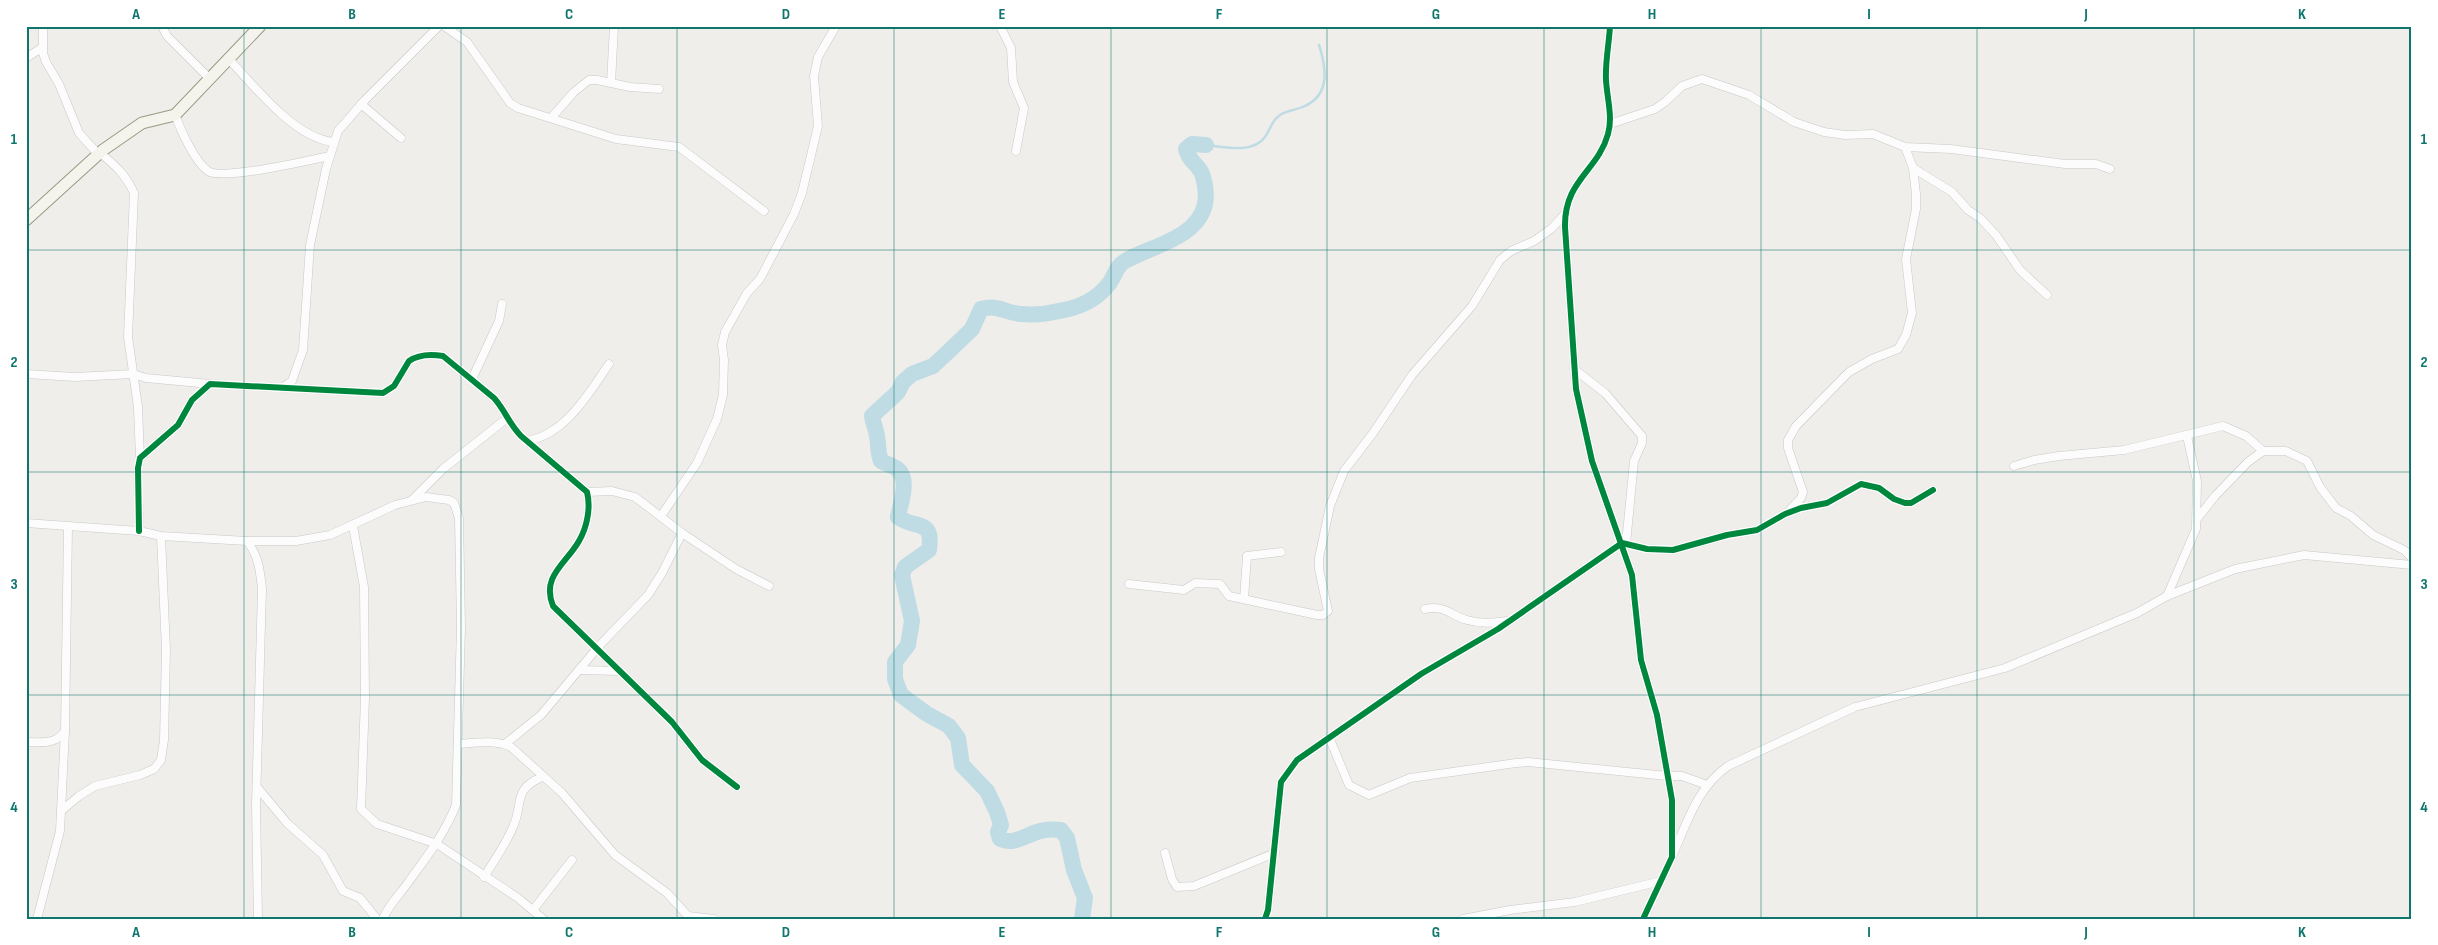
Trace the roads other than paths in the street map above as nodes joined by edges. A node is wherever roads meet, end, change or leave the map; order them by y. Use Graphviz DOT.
graph roads {
  1 [pos="43,26"];
  2 [pos="162,26"];
  3 [pos="260,26"];
  4 [pos="439,26"];
  5 [pos="444,26"];
  6 [pos="463,26"];
  7 [pos="614,26"];
  8 [pos="836,26"];
  9 [pos="1000,26"];
  10 [pos="1610,26"];
  11 [pos="456,33"];
  12 [pos="43,47"];
  13 [pos="26,58"];
  14 [pos="228,58"];
  15 [pos="210,79"];
  16 [pos="610,83"];
  17 [pos="659,88"];
  18 [pos="361,104"];
  19 [pos="175,115"];
  20 [pos="552,117"];
  21 [pos="1610,124"];
  22 [pos="401,138"];
  23 [pos="334,142"];
  24 [pos="1905,147"];
  25 [pos="1016,151"];
  26 [pos="99,154"];
  27 [pos="330,156"];
  28 [pos="1913,168"];
  29 [pos="2110,169"];
  30 [pos="764,211"];
  31 [pos="1564,214"];
  32 [pos="26,220"];
  33 [pos="2046,295"];
  34 [pos="502,304"];
  35 [pos="609,364"];
  36 [pos="1574,369"];
  37 [pos="26,374"];
  38 [pos="133,374"];
  39 [pos="472,379"];
  40 [pos="210,384"];
  41 [pos="283,387"];
  42 [pos="506,419"];
  43 [pos="2187,436"];
  44 [pos="527,441"];
  45 [pos="2263,451"];
  46 [pos="140,458"];
  47 [pos="2014,466"];
  48 [pos="1933,490"];
  49 [pos="588,492"];
  50 [pos="412,500"];
  51 [pos="1786,514"];
  52 [pos="661,516"];
  53 [pos="2197,519"];
  54 [pos="26,523"];
  55 [pos="353,526"];
  56 [pos="68,527"];
  57 [pos="139,531"];
  58 [pos="682,533"];
  59 [pos="160,536"];
  60 [pos="248,541"];
  61 [pos="1624,544"];
  62 [pos="1281,552"];
  63 [pos="2412,558"];
  64 [pos="2412,565"];
  65 [pos="1129,584"];
  66 [pos="769,586"];
  67 [pos="2167,596"];
  68 [pos="1244,599"];
  69 [pos="1425,609"];
  70 [pos="1509,621"];
  71 [pos="596,649"];
  72 [pos="579,670"];
  73 [pos="619,671"];
  74 [pos="66,731"];
  75 [pos="1329,737"];
  76 [pos="26,742"];
  77 [pos="458,744"];
  78 [pos="505,744"];
  79 [pos="1667,776"];
  80 [pos="542,777"];
  81 [pos="1707,785"];
  82 [pos="257,787"];
  83 [pos="737,787"];
  84 [pos="61,811"];
  85 [pos="437,844"];
  86 [pos="1165,853"];
  87 [pos="1274,853"];
  88 [pos="1672,857"];
  89 [pos="572,860"];
  90 [pos="484,877"];
  91 [pos="1661,881"];
  92 [pos="533,910"];
  93 [pos="37,919"];
  94 [pos="258,919"];
  95 [pos="377,919"];
  96 [pos="383,919"];
  97 [pos="542,919"];
  98 [pos="714,919"];
  99 [pos="1265,919"];
  100 [pos="1463,919"];
  101 [pos="1643,919"];
  1 -- 12 [label="street"];
  2 -- 15 [label="street"];
  3 -- 14 [label="street"];
  4 -- 18 [label="street"];
  5 -- 11 [label="street"];
  6 -- 11 [label="street"];
  7 -- 16 [label="street"];
  8 -- 52 [label="street"];
  9 -- 25 [label="street"];
  10 -- 21 [label="street"];
  11 -- 20 [label="street"];
  12 -- 13 [label="street"];
  12 -- 26 [label="street"];
  14 -- 15 [label="street"];
  14 -- 23 [label="street"];
  15 -- 19 [label="street"];
  16 -- 17 [label="street"];
  16 -- 20 [label="street"];
  18 -- 22 [label="street"];
  18 -- 23 [label="street"];
  19 -- 26 [label="street"];
  19 -- 27 [label="street"];
  20 -- 30 [label="street"];
  21 -- 24 [label="street"];
  21 -- 31 [label="street"];
  23 -- 27 [label="street"];
  24 -- 28 [label="street"];
  24 -- 29 [label="street"];
  26 -- 32 [label="street"];
  26 -- 38 [label="street"];
  27 -- 41 [label="street"];
  28 -- 33 [label="street"];
  28 -- 51 [label="street"];
  31 -- 36 [label="street"];
  31 -- 68 [label="street"];
  34 -- 39 [label="street"];
  35 -- 44 [label="street"];
  36 -- 61 [label="street"];
  36 -- 61 [label="street"];
  37 -- 38 [label="street"];
  38 -- 40 [label="street"];
  38 -- 46 [label="street"];
  39 -- 41 [label="street"];
  39 -- 42 [label="street"];
  40 -- 41 [label="street"];
  40 -- 46 [label="street"];
  42 -- 44 [label="street"];
  42 -- 50 [label="street"];
  43 -- 45 [label="street"];
  43 -- 47 [label="street"];
  43 -- 53 [label="street"];
  44 -- 49 [label="street"];
  45 -- 53 [label="street"];
  45 -- 63 [label="street"];
  46 -- 57 [label="street"];
  48 -- 51 [label="street"];
  49 -- 52 [label="street"];
  49 -- 71 [label="street"];
  50 -- 55 [label="street"];
  50 -- 77 [label="street"];
  51 -- 61 [label="street"];
  52 -- 58 [label="street"];
  53 -- 67 [label="street"];
  54 -- 56 [label="street"];
  55 -- 60 [label="street"];
  55 -- 85 [label="street"];
  56 -- 57 [label="street"];
  56 -- 74 [label="street"];
  57 -- 59 [label="street"];
  58 -- 66 [label="street"];
  58 -- 71 [label="street"];
  59 -- 60 [label="street"];
  59 -- 84 [label="street"];
  60 -- 82 [label="street"];
  61 -- 70 [label="street"];
  61 -- 79 [label="street"];
  62 -- 68 [label="street"];
  64 -- 67 [label="street"];
  65 -- 68 [label="street"];
  67 -- 81 [label="street"];
  69 -- 70 [label="street"];
  70 -- 75 [label="street"];
  71 -- 72 [label="street"];
  71 -- 73 [label="street"];
  72 -- 73 [label="street"];
  72 -- 78 [label="street"];
  73 -- 83 [label="street"];
  74 -- 76 [label="street"];
  74 -- 84 [label="street"];
  75 -- 79 [label="street"];
  75 -- 87 [label="street"];
  77 -- 78 [label="street"];
  77 -- 85 [label="street"];
  78 -- 80 [label="street"];
  79 -- 81 [label="street"];
  79 -- 88 [label="street"];
  80 -- 90 [label="street"];
  80 -- 98 [label="street"];
  81 -- 88 [label="street"];
  82 -- 94 [label="street"];
  82 -- 95 [label="street"];
  84 -- 93 [label="street"];
  85 -- 90 [label="street"];
  85 -- 96 [label="street"];
  86 -- 87 [label="street"];
  87 -- 99 [label="street"];
  88 -- 91 [label="street"];
  89 -- 92 [label="street"];
  90 -- 92 [label="street"];
  91 -- 100 [label="street"];
  91 -- 101 [label="street"];
  92 -- 97 [label="street"];
}
